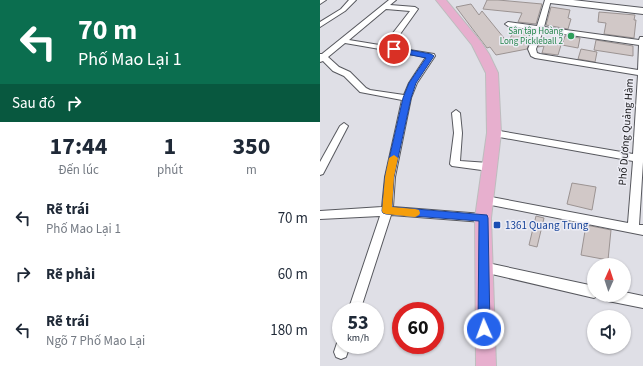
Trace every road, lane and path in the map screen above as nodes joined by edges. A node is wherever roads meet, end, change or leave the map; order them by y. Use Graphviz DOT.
graph roads {
  1 [pos="323,0"];
  2 [pos="353,0"];
  3 [pos="393,0"];
  4 [pos="440,0"];
  5 [pos="549,0"];
  6 [pos="638,0"];
  7 [pos="320,2"];
  8 [pos="384,7"];
  9 [pos="642,10"];
  10 [pos="508,24"];
  11 [pos="320,25"];
  12 [pos="540,29"];
  13 [pos="344,41"];
  14 [pos="390,42"];
  15 [pos="643,42"];
  16 [pos="321,58"];
  17 [pos="642,73"];
  18 [pos="407,98"];
  19 [pos="642,108"];
  20 [pos="456,113"];
  21 [pos="344,126"];
  22 [pos="494,133"];
  23 [pos="640,159"];
  24 [pos="489,167"];
  25 [pos="320,171"];
  26 [pos="486,200"];
  27 [pos="386,211"];
  28 [pos="320,215"];
  29 [pos="484,218"];
  30 [pos="638,229"];
  31 [pos="483,267"];
  32 [pos="587,290"];
  33 [pos="631,300"];
  34 [pos="357,302"];
  35 [pos="643,302"];
  36 [pos="486,366"];
  1 -- 7 [label="street"];
  2 -- 11 [label="street"];
  3 -- 8 [label="street"];
  4 -- 22 [label="main road"];
  5 -- 9 [label="street"];
  5 -- 12 [label="street"];
  6 -- 9 [label="street"];
  8 -- 13 [label="street"];
  8 -- 14 [label="street"];
  10 -- 12 [label="street"];
  12 -- 15 [label="street"];
  12 -- 17 [label="street"];
  13 -- 16 [label="street"];
  13 -- 18 [label="street"];
  15 -- 17 [label="street, Phố Dương Quảng Hàm"];
  16 -- 18 [label="street"];
  17 -- 19 [label="street, Phố Dương Quảng Hàm"];
  18 -- 27 [label="street"];
  19 -- 23 [label="street, Phố Dương Quảng Hàm"];
  20 -- 24 [label="street"];
  21 -- 25 [label="street"];
  22 -- 23 [label="street"];
  22 -- 24 [label="main road"];
  23 -- 30 [label="street, Phố Dương Quảng Hàm"];
  24 -- 26 [label="main road"];
  26 -- 29 [label="main road"];
  26 -- 30 [label="street"];
  27 -- 28 [label="street"];
  27 -- 29 [label="street"];
  27 -- 34 [label="street"];
  29 -- 31 [label="main road"];
  31 -- 32 [label="street"];
  31 -- 36 [label="main road"];
  33 -- 35 [label="street"];
}
